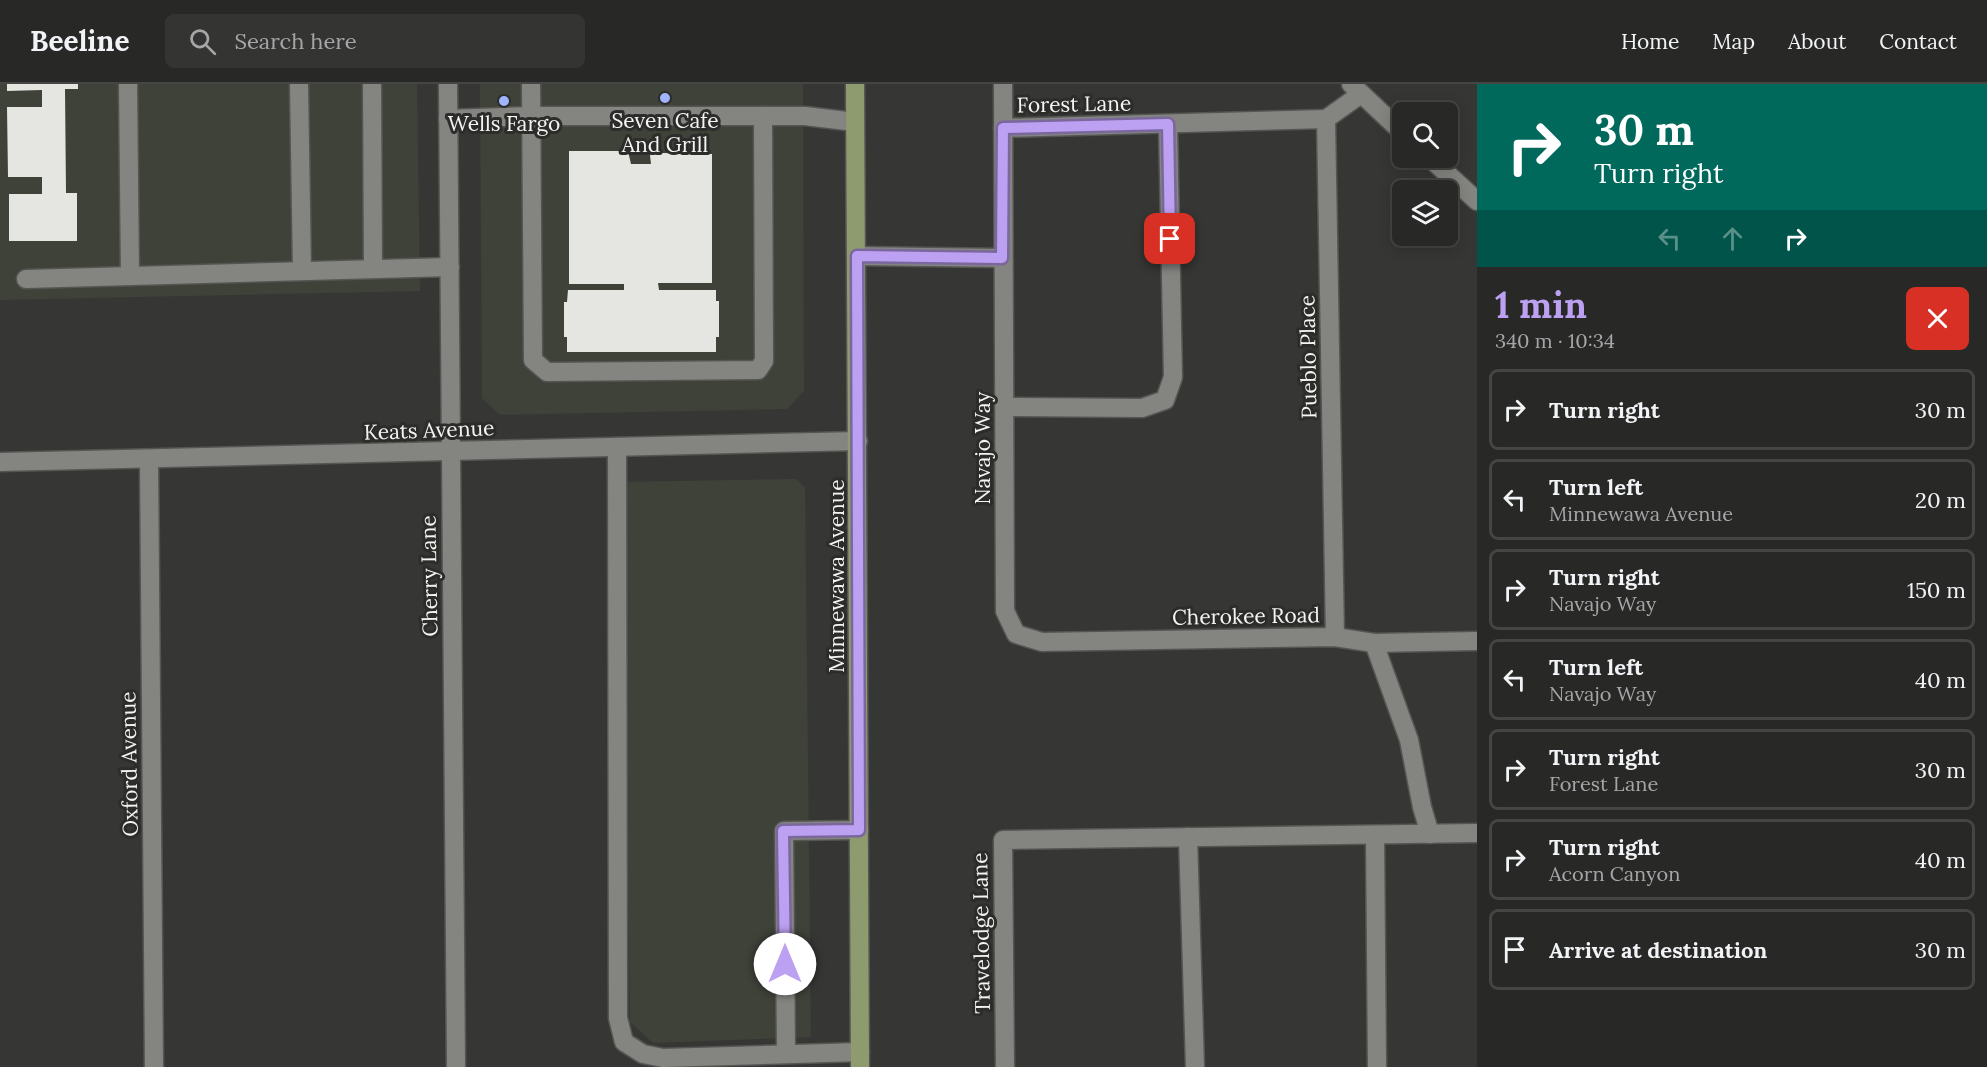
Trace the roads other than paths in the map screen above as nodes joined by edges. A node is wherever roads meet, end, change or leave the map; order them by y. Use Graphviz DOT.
graph roads {
  1 [pos="128,84"];
  2 [pos="299,84"];
  3 [pos="372,84"];
  4 [pos="448,84"];
  5 [pos="531,84"];
  6 [pos="855,84"];
  7 [pos="1003,84"];
  8 [pos="1356,89"];
  9 [pos="531,116"];
  10 [pos="763,116"];
  11 [pos="448,119"];
  12 [pos="1326,119"];
  13 [pos="855,122"];
  14 [pos="1392,123"];
  15 [pos="1168,124"];
  16 [pos="1003,128"];
  17 [pos="1441,168"];
  18 [pos="1477,201"];
  19 [pos="857,256"];
  20 [pos="1002,258"];
  21 [pos="450,267"];
  22 [pos="373,269"];
  23 [pos="302,272"];
  24 [pos="130,276"];
  25 [pos="26,279"];
  26 [pos="1005,407"];
  27 [pos="858,441"];
  28 [pos="617,447"];
  29 [pos="451,452"];
  30 [pos="149,460"];
  31 [pos="0,462"];
  32 [pos="1016,634"];
  33 [pos="1335,638"];
  34 [pos="1477,641"];
  35 [pos="1374,643"];
  36 [pos="859,830"];
  37 [pos="1477,833"];
  38 [pos="1430,834"];
  39 [pos="1375,835"];
  40 [pos="1188,837"];
  41 [pos="786,1053"];
  42 [pos="860,1059"];
  43 [pos="154,1067"];
  44 [pos="456,1067"];
  45 [pos="1005,1067"];
  46 [pos="1195,1067"];
  47 [pos="1377,1067"];
  1 -- 24 [label="street"];
  2 -- 23 [label="street"];
  3 -- 22 [label="street"];
  4 -- 11 [label="street, Cherry Lane"];
  5 -- 9 [label="street"];
  6 -- 13 [label="main road, Minnewawa Avenue"];
  7 -- 16 [label="street, Navajo Way"];
  8 -- 12 [label="street"];
  8 -- 14 [label="street"];
  9 -- 10 [label="street"];
  9 -- 10 [label="street"];
  9 -- 11 [label="street"];
  10 -- 13 [label="street"];
  11 -- 21 [label="street, Cherry Lane"];
  12 -- 15 [label="street, Forest Lane"];
  12 -- 33 [label="street, Pueblo Place"];
  13 -- 19 [label="main road, Minnewawa Avenue"];
  15 -- 16 [label="street, Forest Lane"];
  15 -- 26 [label="street"];
  16 -- 20 [label="street, Navajo Way"];
  17 -- 18 [label="street"];
  19 -- 20 [label="street"];
  19 -- 27 [label="main road, Minnewawa Avenue"];
  20 -- 26 [label="street, Navajo Way"];
  21 -- 22 [label="street"];
  21 -- 29 [label="street, Cherry Lane"];
  22 -- 23 [label="street"];
  23 -- 24 [label="street"];
  24 -- 25 [label="street"];
  26 -- 32 [label="street, Navajo Way"];
  27 -- 28 [label="street, Keats Avenue"];
  27 -- 36 [label="main road, Minnewawa Avenue"];
  28 -- 29 [label="street, Keats Avenue"];
  28 -- 41 [label="street"];
  29 -- 30 [label="street, Keats Avenue"];
  29 -- 44 [label="street, Cherry Lane"];
  30 -- 31 [label="street, Keats Avenue"];
  30 -- 43 [label="street, Oxford Avenue"];
  32 -- 33 [label="street, Cherokee Road"];
  33 -- 35 [label="street, Cherokee Road"];
  34 -- 35 [label="street, Cherokee Road"];
  35 -- 38 [label="street"];
  36 -- 41 [label="street"];
  36 -- 42 [label="main road, Minnewawa Avenue"];
  37 -- 38 [label="street, Travelodge Lane"];
  38 -- 39 [label="street, Travelodge Lane"];
  39 -- 40 [label="street, Travelodge Lane"];
  39 -- 47 [label="street"];
  40 -- 45 [label="street, Travelodge Lane"];
  40 -- 46 [label="street"];
  41 -- 42 [label="street"];
}
